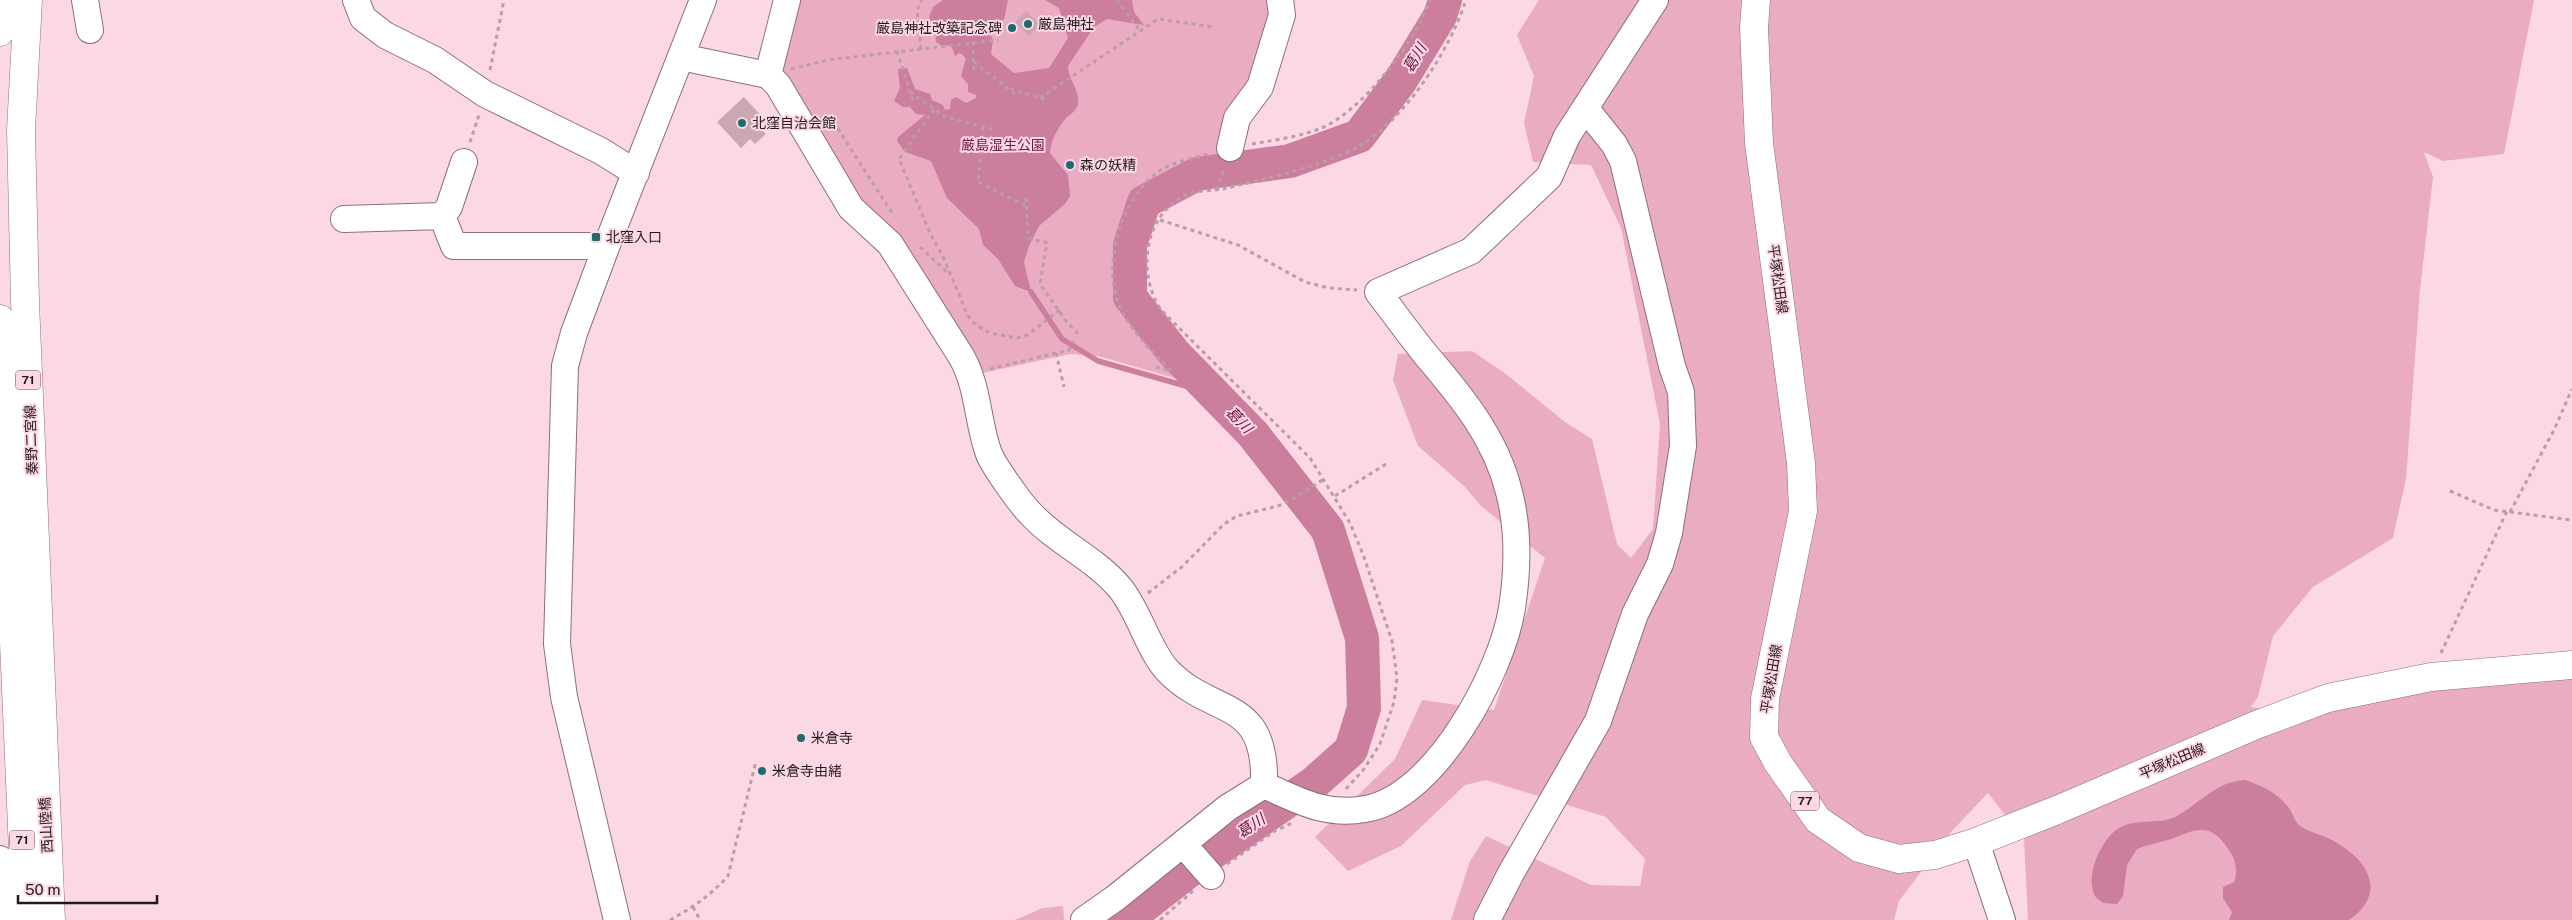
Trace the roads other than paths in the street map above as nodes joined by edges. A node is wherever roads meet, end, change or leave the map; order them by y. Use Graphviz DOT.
graph roads {
  1 [pos="2,0"];
  2 [pos="28,0"];
  3 [pos="85,0"];
  4 [pos="356,0"];
  5 [pos="787,0"];
  6 [pos="1280,0"];
  7 [pos="1654,0"];
  8 [pos="1756,0"];
  9 [pos="695,2"];
  10 [pos="90,30"];
  11 [pos="0,32"];
  12 [pos="681,57"];
  13 [pos="779,72"];
  14 [pos="1586,109"];
  15 [pos="1230,148"];
  16 [pos="464,162"];
  17 [pos="636,172"];
  18 [pos="442,216"];
  19 [pos="344,219"];
  20 [pos="604,250"];
  21 [pos="0,319"];
  22 [pos="2572,665"];
  23 [pos="31,759"];
  24 [pos="1270,787"];
  25 [pos="1976,842"];
  26 [pos="1183,844"];
  27 [pos="0,859"];
  28 [pos="1211,876"];
  29 [pos="1088,919"];
  30 [pos="2,920"];
  31 [pos="26,920"];
  32 [pos="51,920"];
  33 [pos="617,920"];
  34 [pos="1486,920"];
  35 [pos="2002,920"];
  1 -- 11 [label="main road"];
  2 -- 23 [label="main road, 秦野二宮線 / 71"];
  3 -- 10 [label="street"];
  4 -- 17 [label="street"];
  5 -- 13 [label="street"];
  6 -- 15 [label="street"];
  7 -- 14 [label="street"];
  8 -- 25 [label="main road, 平塚松田線 / 77"];
  9 -- 12 [label="street"];
  12 -- 13 [label="street"];
  12 -- 17 [label="street"];
  13 -- 24 [label="street"];
  14 -- 24 [label="street"];
  14 -- 34 [label="street"];
  16 -- 18 [label="street"];
  17 -- 20 [label="street"];
  18 -- 19 [label="street"];
  18 -- 20 [label="street"];
  20 -- 33 [label="street"];
  21 -- 23 [label="main road, 秦野二宮線 / 71"];
  22 -- 25 [label="main road, 平塚松田線 / 77"];
  23 -- 31 [label="main road, 西山陸橋 / 71"];
  23 -- 32 [label="main road, 西山陸橋 / 71"];
  24 -- 26 [label="street"];
  25 -- 35 [label="street"];
  26 -- 28 [label="street"];
  26 -- 29 [label="street"];
  27 -- 30 [label="street"];
}
